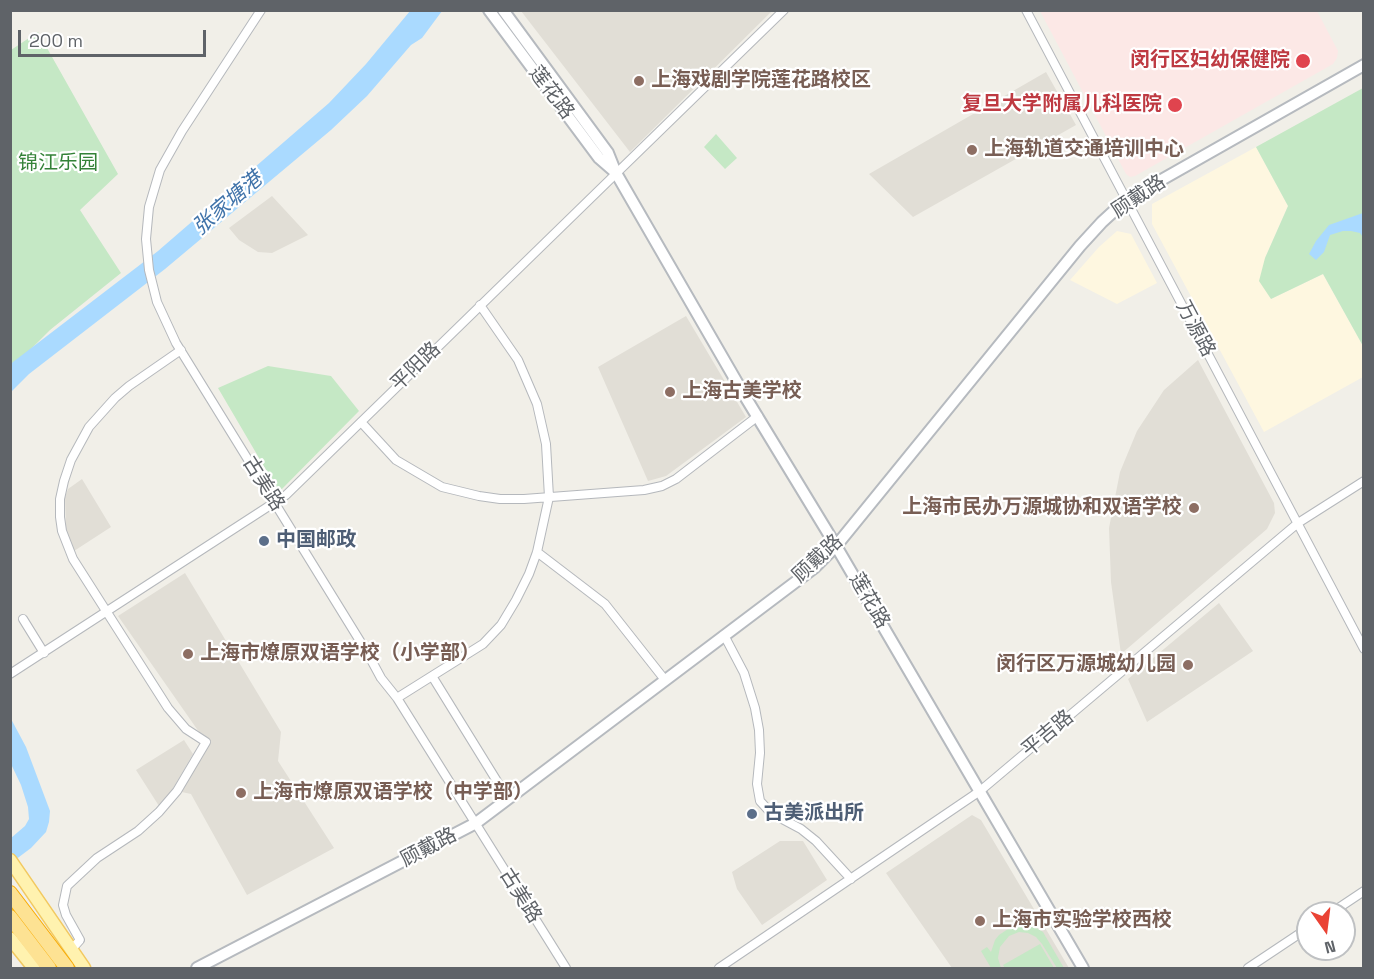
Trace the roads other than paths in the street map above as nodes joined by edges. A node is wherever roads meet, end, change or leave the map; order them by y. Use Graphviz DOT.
graph roads {
  1 [pos="261,10"];
  2 [pos="489,10"];
  3 [pos="503,10"];
  4 [pos="784,10"];
  5 [pos="1026,10"];
  6 [pos="1364,65"];
  7 [pos="616,173"];
  8 [pos="1126,200"];
  9 [pos="480,305"];
  10 [pos="181,350"];
  11 [pos="758,416"];
  12 [pos="361,422"];
  13 [pos="1364,481"];
  14 [pos="549,497"];
  15 [pos="275,503"];
  16 [pos="1298,523"];
  17 [pos="836,546"];
  18 [pos="537,552"];
  19 [pos="107,612"];
  20 [pos="23,619"];
  21 [pos="724,635"];
  22 [pos="1364,649"];
  23 [pos="44,652"];
  24 [pos="10,674"];
  25 [pos="432,676"];
  26 [pos="664,680"];
  27 [pos="397,698"];
  28 [pos="980,791"];
  29 [pos="508,799"];
  30 [pos="476,824"];
  31 [pos="13,864"];
  32 [pos="851,879"];
  33 [pos="10,885"];
  34 [pos="1364,891"];
  35 [pos="10,893"];
  36 [pos="1349,901"];
  37 [pos="10,917"];
  38 [pos="10,927"];
  39 [pos="1296,936"];
  40 [pos="10,938"];
  41 [pos="72,950"];
  42 [pos="34,969"];
  43 [pos="47,969"];
  44 [pos="67,969"];
  45 [pos="84,969"];
  46 [pos="197,969"];
  47 [pos="566,969"];
  48 [pos="719,969"];
  49 [pos="1083,969"];
  50 [pos="1248,969"];
  1 -- 10 [label="street, 古美路"];
  2 -- 7 [label="main road, 莲花路"];
  3 -- 7 [label="main road, 莲花路"];
  4 -- 7 [label="street, 平阳路"];
  5 -- 8 [label="street, 万源路"];
  6 -- 8 [label="main road, 顾戴路"];
  7 -- 9 [label="street, 平阳路"];
  7 -- 11 [label="main road, 莲花路"];
  8 -- 16 [label="street, 万源路"];
  8 -- 17 [label="main road, 顾戴路"];
  9 -- 12 [label="street, 平阳路"];
  9 -- 14 [label="street"];
  10 -- 15 [label="street, 古美路"];
  10 -- 19 [label="street"];
  11 -- 14 [label="street"];
  11 -- 17 [label="main road, 莲花路"];
  12 -- 14 [label="street"];
  12 -- 15 [label="street, 平阳路"];
  13 -- 16 [label="street, 平吉路"];
  14 -- 18 [label="street"];
  15 -- 19 [label="street, 平阳路"];
  15 -- 27 [label="street, 古美路"];
  16 -- 22 [label="street, 万源路"];
  16 -- 28 [label="street, 平吉路"];
  17 -- 21 [label="main road, 顾戴路"];
  17 -- 28 [label="main road, 莲花路"];
  18 -- 25 [label="street"];
  18 -- 26 [label="street"];
  19 -- 23 [label="street, 平阳路"];
  19 -- 41 [label="street"];
  20 -- 23 [label="street"];
  21 -- 26 [label="main road, 顾戴路"];
  21 -- 32 [label="street"];
  23 -- 24 [label="street, 平阳路"];
  25 -- 27 [label="street"];
  25 -- 29 [label="street"];
  26 -- 29 [label="main road, 顾戴路"];
  27 -- 30 [label="street, 古美路"];
  28 -- 32 [label="street, 平吉路"];
  28 -- 49 [label="main road, 莲花路"];
  29 -- 30 [label="main road, 顾戴路"];
  30 -- 46 [label="main road, 顾戴路"];
  30 -- 47 [label="street, 古美路"];
  31 -- 41 [label="main road"];
  32 -- 48 [label="street, 平吉路"];
  33 -- 44 [label="main road"];
  34 -- 36 [label="street"];
  35 -- 44 [label="highway"];
  37 -- 43 [label="highway"];
  38 -- 43 [label="highway"];
  39 -- 50 [label="street"];
  40 -- 42 [label="main road"];
  41 -- 45 [label="main road"];
}
